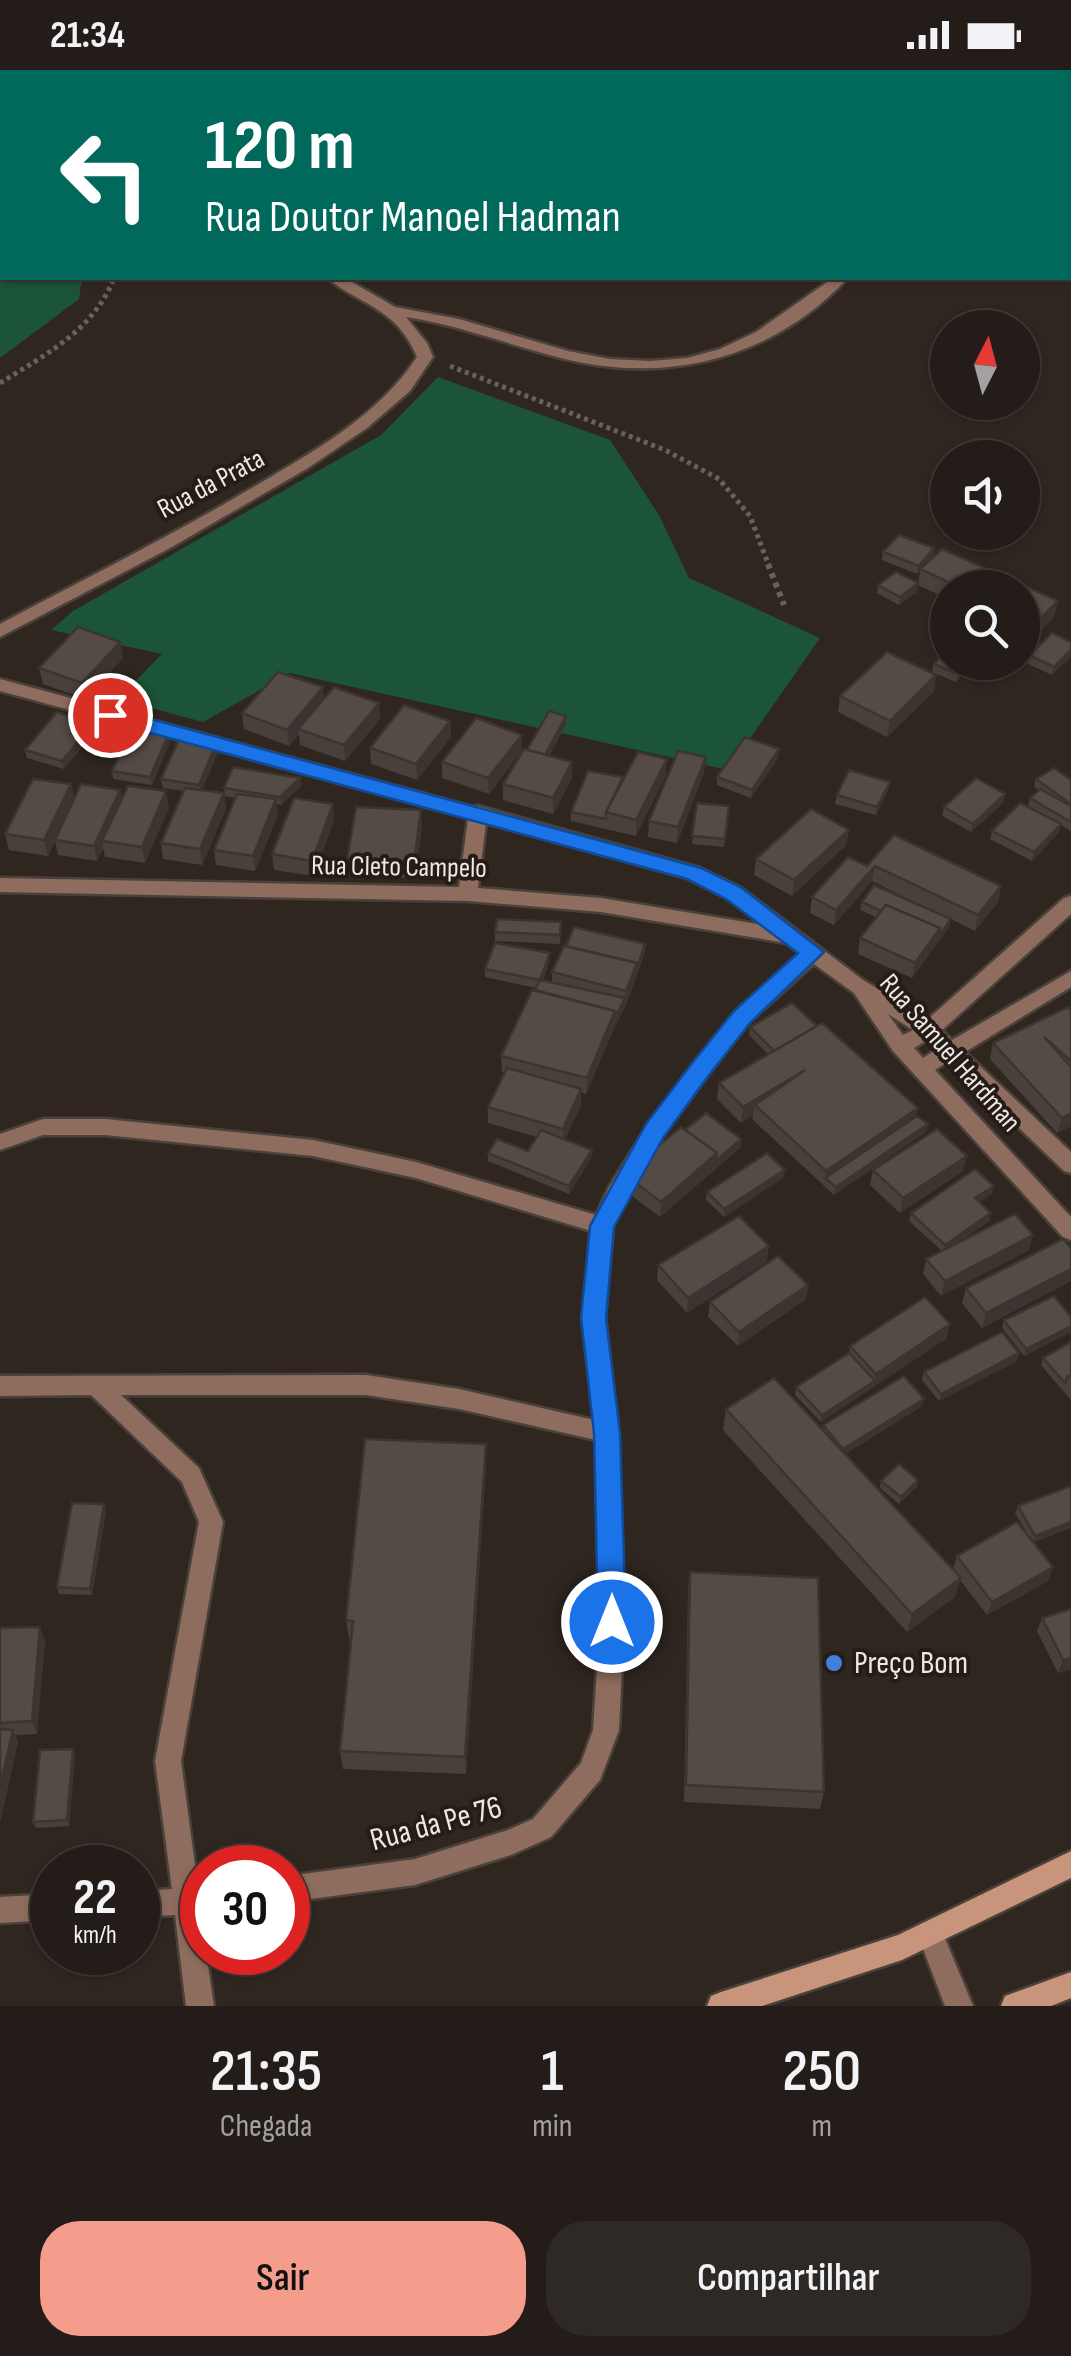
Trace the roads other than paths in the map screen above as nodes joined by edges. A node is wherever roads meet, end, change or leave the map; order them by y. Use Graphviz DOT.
graph roads {
  1 [pos="337,280"];
  2 [pos="838,280"];
  3 [pos="389,311"];
  4 [pos="0,631"];
  5 [pos="0,685"];
  6 [pos="478,812"];
  7 [pos="0,885"];
  8 [pos="468,894"];
  9 [pos="1071,903"];
  10 [pos="794,938"];
  11 [pos="813,952"];
  12 [pos="1071,978"];
  13 [pos="856,985"];
  14 [pos="929,1030"];
  15 [pos="900,1046"];
  16 [pos="952,1050"];
  17 [pos="922,1068"];
  18 [pos="0,1142"];
  19 [pos="1071,1165"];
  20 [pos="602,1226"];
  21 [pos="1071,1231"];
  22 [pos="0,1386"];
  23 [pos="96,1386"];
  24 [pos="607,1433"];
  25 [pos="183,1845"];
  26 [pos="1071,1864"];
  27 [pos="310,1886"];
  28 [pos="30,1909"];
  29 [pos="0,1910"];
  30 [pos="930,1932"];
  31 [pos="198,1975"];
  32 [pos="1071,1985"];
  33 [pos="200,2006"];
  34 [pos="721,2006"];
  35 [pos="959,2006"];
  36 [pos="1015,2006"];
  1 -- 3 [label="street"];
  2 -- 3 [label="street"];
  3 -- 4 [label="street, Rua da Prata"];
  5 -- 6 [label="street"];
  6 -- 8 [label="street"];
  6 -- 10 [label="street"];
  7 -- 8 [label="street, Rua Cleto Campelo"];
  8 -- 10 [label="street, Rua Cleto Campelo"];
  9 -- 14 [label="street"];
  10 -- 11 [label="street"];
  11 -- 13 [label="street"];
  11 -- 20 [label="street"];
  12 -- 16 [label="street"];
  13 -- 14 [label="street, Rua Samuel Hardman"];
  13 -- 15 [label="street, Rua Samuel Hardman"];
  14 -- 15 [label="street"];
  14 -- 16 [label="street, Rua Samuel Hardman"];
  15 -- 17 [label="street, Rua Samuel Hardman"];
  16 -- 17 [label="street"];
  16 -- 19 [label="street, Rua Samuel Hardman"];
  17 -- 21 [label="street, Rua Samuel Hardman"];
  18 -- 20 [label="street"];
  20 -- 24 [label="street"];
  22 -- 23 [label="street"];
  23 -- 24 [label="street"];
  23 -- 25 [label="street"];
  24 -- 27 [label="street, Rua da Pe 76"];
  26 -- 30 [label="main road"];
  28 -- 29 [label="street"];
  30 -- 34 [label="main road"];
  30 -- 35 [label="street"];
  31 -- 33 [label="street"];
  32 -- 36 [label="main road"];
}
